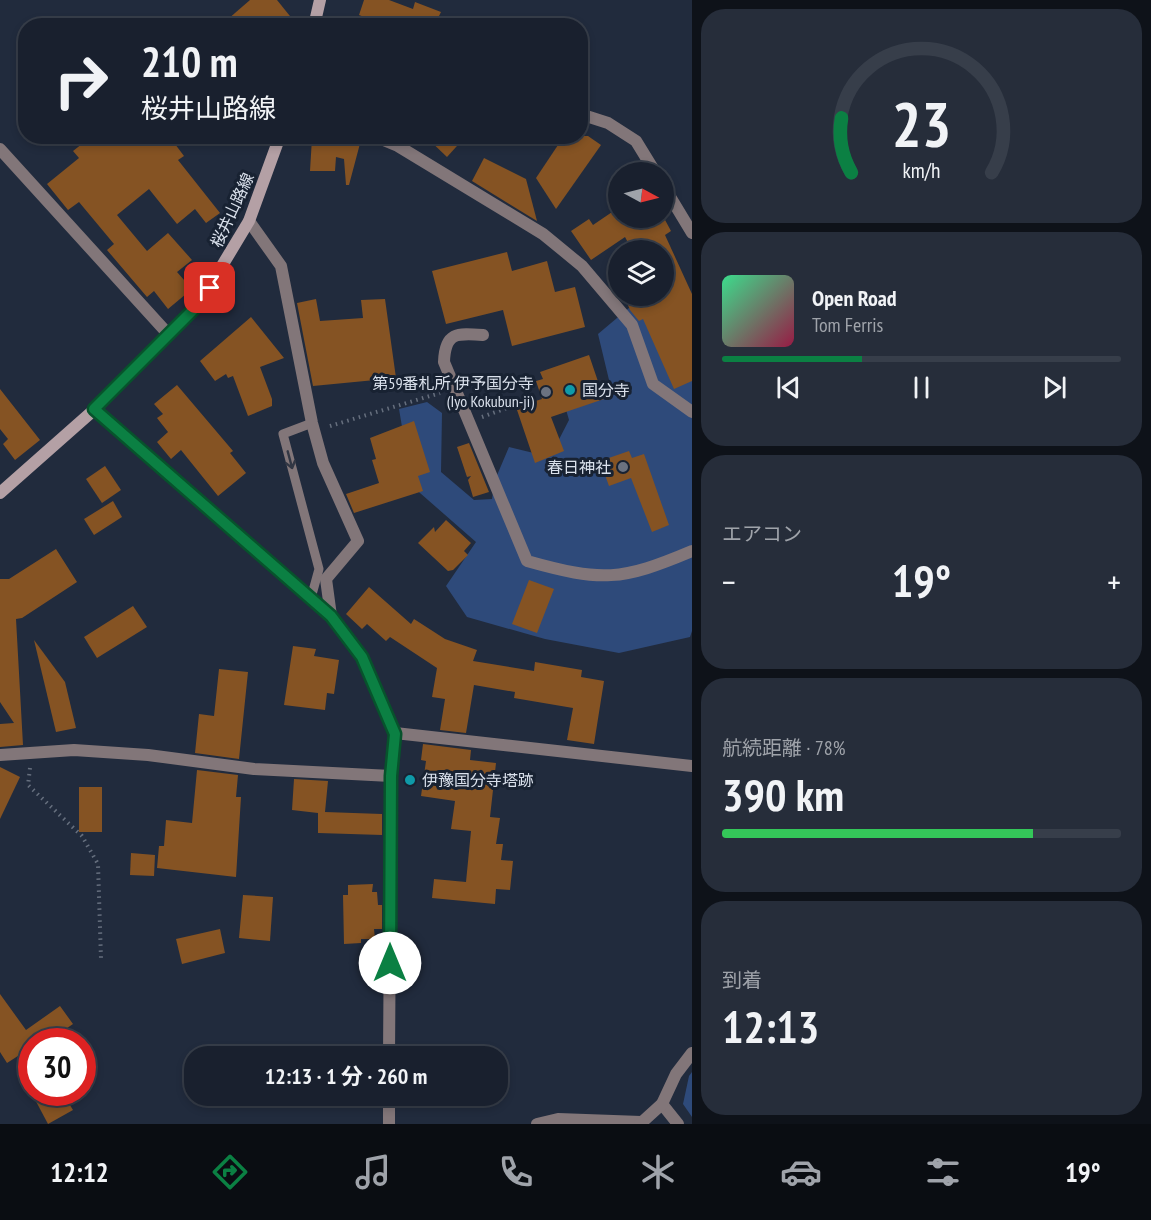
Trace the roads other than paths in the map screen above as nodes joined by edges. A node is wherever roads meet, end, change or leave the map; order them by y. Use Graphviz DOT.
graph roads {
  1 [pos="320,0"];
  2 [pos="318,18"];
  3 [pos="588,117"];
  4 [pos="277,144"];
  5 [pos="393,144"];
  6 [pos="0,149"];
  7 [pos="649,162"];
  8 [pos="674,203"];
  9 [pos="249,221"];
  10 [pos="692,233"];
  11 [pos="169,335"];
  12 [pos="483,335"];
  13 [pos="94,409"];
  14 [pos="692,412"];
  15 [pos="313,427"];
  16 [pos="0,493"];
  17 [pos="692,551"];
  18 [pos="311,598"];
  19 [pos="331,616"];
  20 [pos="395,734"];
  21 [pos="0,755"];
  22 [pos="692,766"];
  23 [pos="391,776"];
  24 [pos="389,1046"];
  25 [pos="692,1053"];
  26 [pos="662,1104"];
  27 [pos="389,1106"];
  28 [pos="641,1123"];
  29 [pos="389,1124"];
  30 [pos="537,1124"];
  31 [pos="678,1124"];
  1 -- 2 [label="main road"];
  3 -- 7 [label="street"];
  4 -- 9 [label="main road, 桜井山路線"];
  5 -- 14 [label="street"];
  6 -- 11 [label="street"];
  8 -- 10 [label="street"];
  9 -- 11 [label="main road, 桜井山路線"];
  9 -- 15 [label="street"];
  11 -- 13 [label="main road, 桜井山路線"];
  12 -- 17 [label="street"];
  13 -- 16 [label="main road, 桜井山路線"];
  13 -- 18 [label="street"];
  15 -- 18 [label="lane, one-way"];
  15 -- 19 [label="street"];
  18 -- 19 [label="street"];
  19 -- 20 [label="street"];
  20 -- 22 [label="street"];
  20 -- 23 [label="street"];
  21 -- 23 [label="street"];
  23 -- 24 [label="street"];
  25 -- 26 [label="street"];
  26 -- 28 [label="street"];
  26 -- 31 [label="street"];
  27 -- 29 [label="street"];
  28 -- 30 [label="street"];
}
